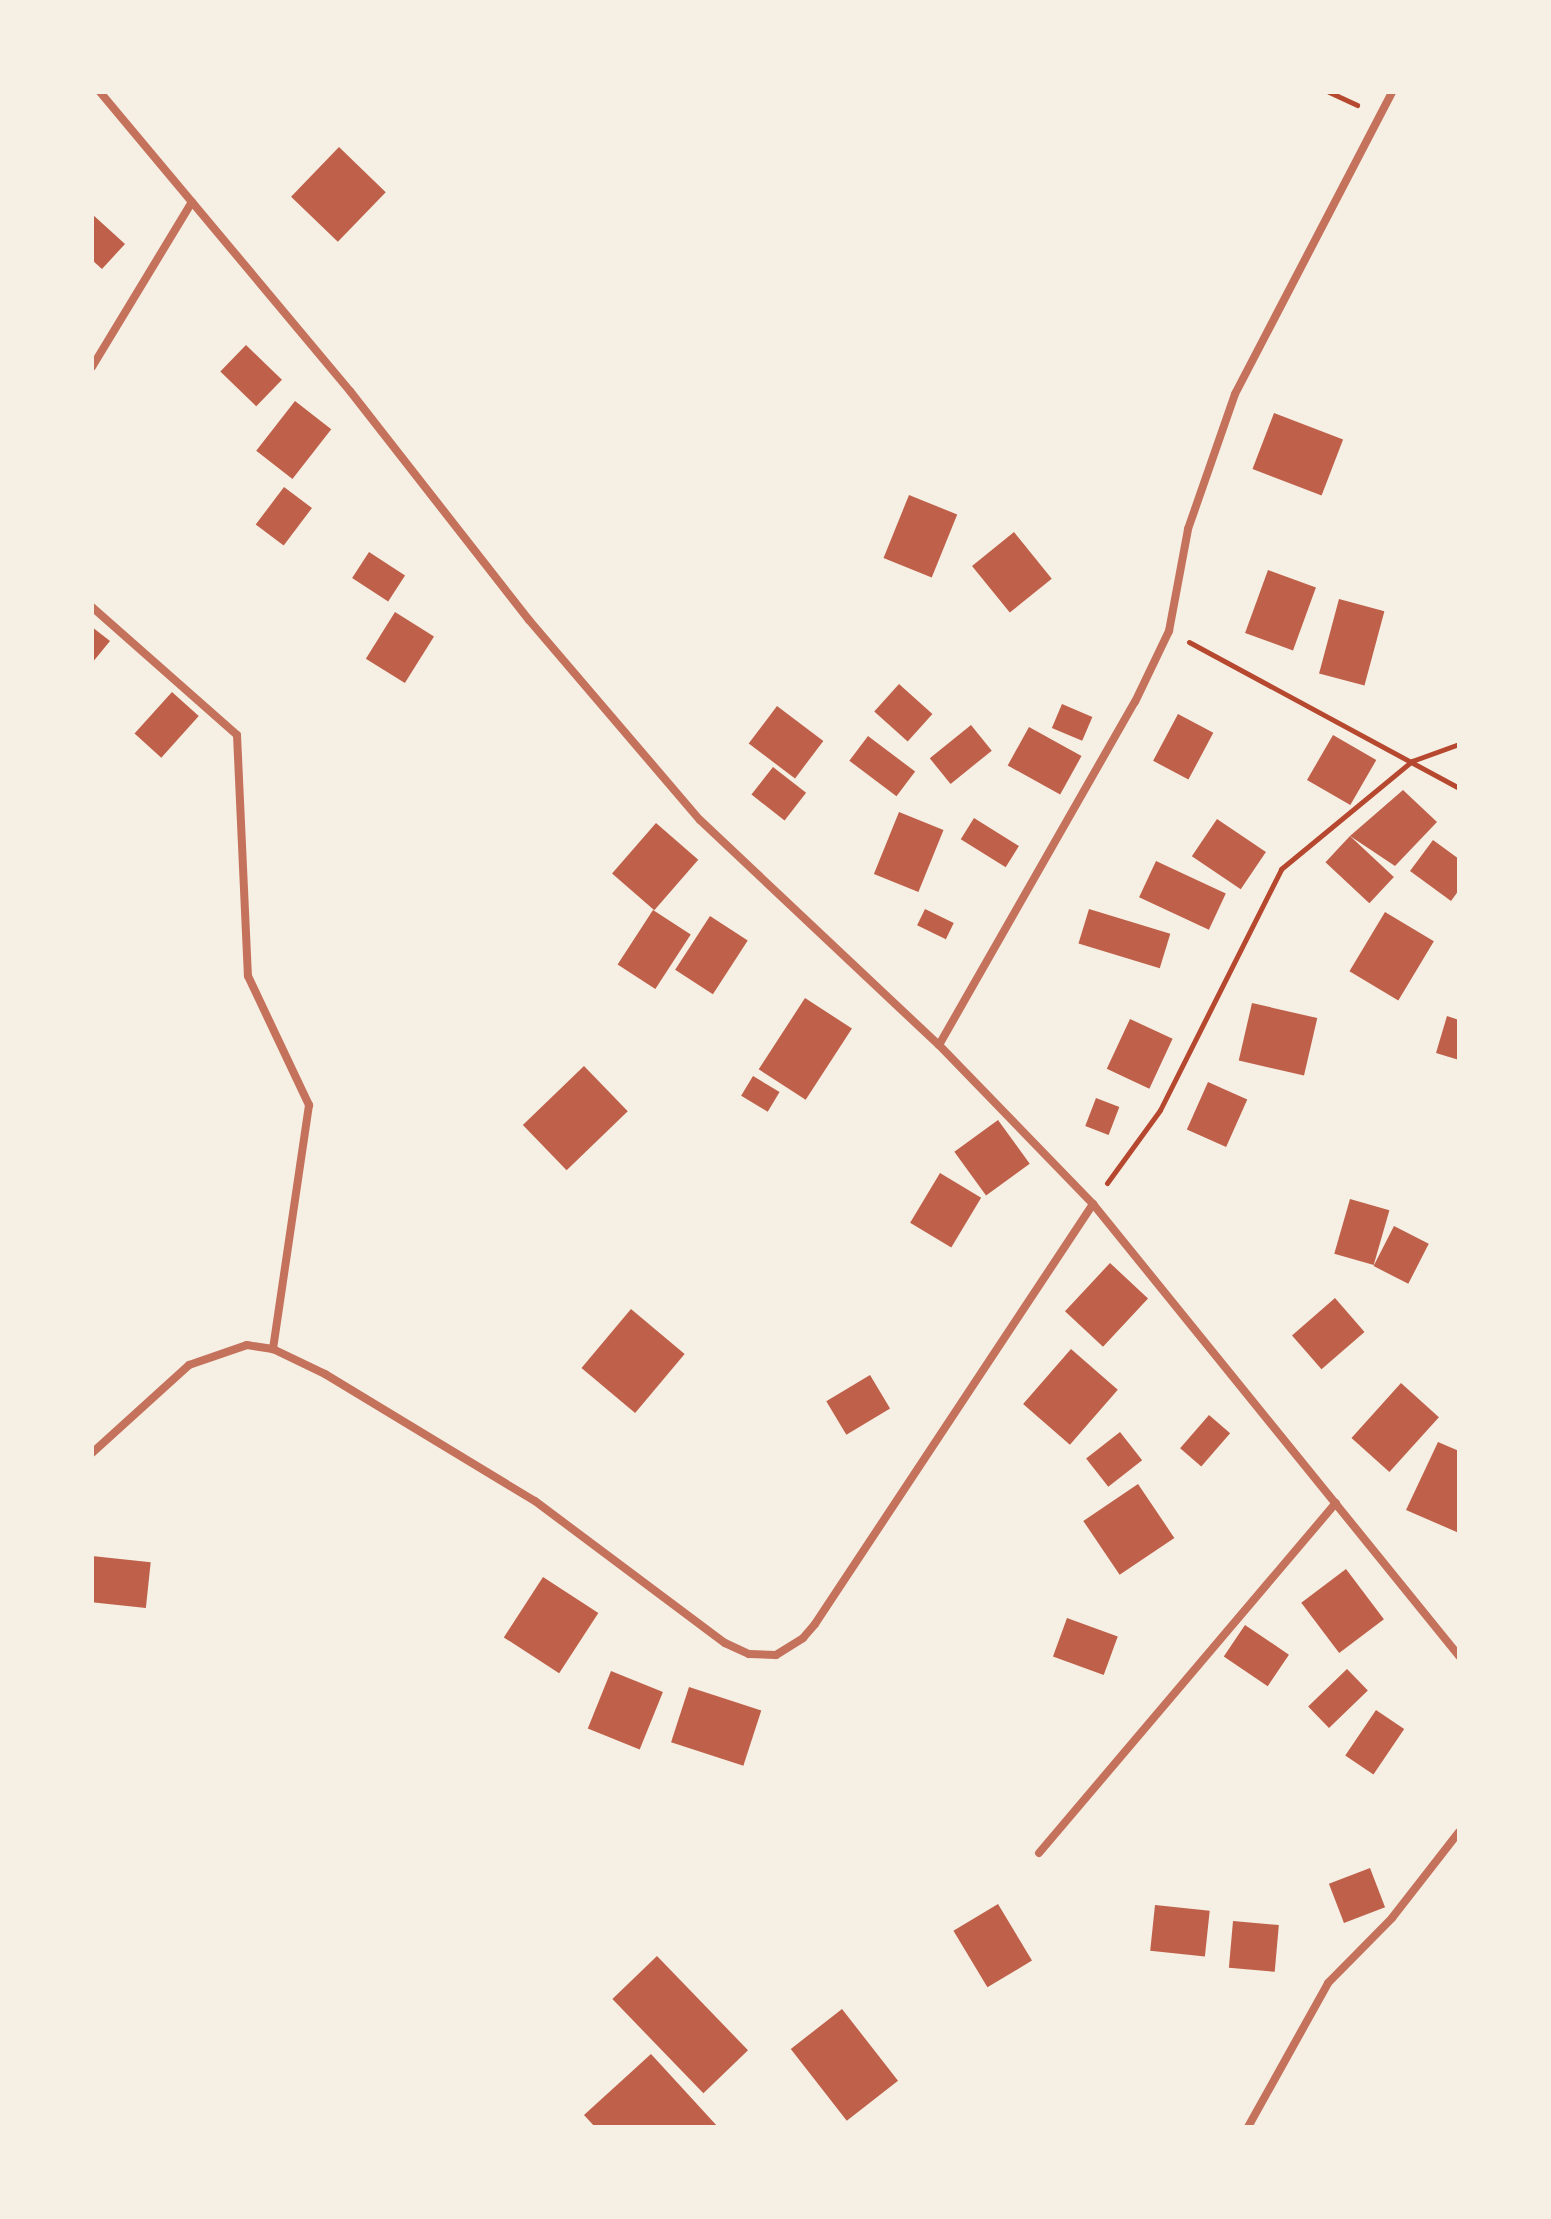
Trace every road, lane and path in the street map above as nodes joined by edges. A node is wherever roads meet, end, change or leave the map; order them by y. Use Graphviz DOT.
graph roads {
  1 [pos="100,92"];
  2 [pos="1392,92"];
  3 [pos="192,202"];
  4 [pos="92,367"];
  5 [pos="92,607"];
  6 [pos="1169,631"];
  7 [pos="1459,744"];
  8 [pos="1412,761"];
  9 [pos="1459,788"];
  10 [pos="939,1045"];
  11 [pos="1093,1204"];
  12 [pos="273,1349"];
  13 [pos="92,1453"];
  14 [pos="1336,1503"];
  15 [pos="1459,1656"];
  16 [pos="1459,1832"];
  17 [pos="1039,1853"];
  18 [pos="1248,2127"];
  1 -- 3 [label="street"];
  2 -- 6 [label="street"];
  3 -- 4 [label="street"];
  3 -- 10 [label="street"];
  5 -- 12 [label="street"];
  6 -- 8 [label="path"];
  6 -- 10 [label="street"];
  7 -- 8 [label="path"];
  8 -- 9 [label="path"];
  8 -- 11 [label="path"];
  10 -- 11 [label="street"];
  11 -- 12 [label="street"];
  11 -- 14 [label="street"];
  12 -- 13 [label="street"];
  14 -- 15 [label="street"];
  14 -- 17 [label="street"];
  16 -- 18 [label="street"];
}
